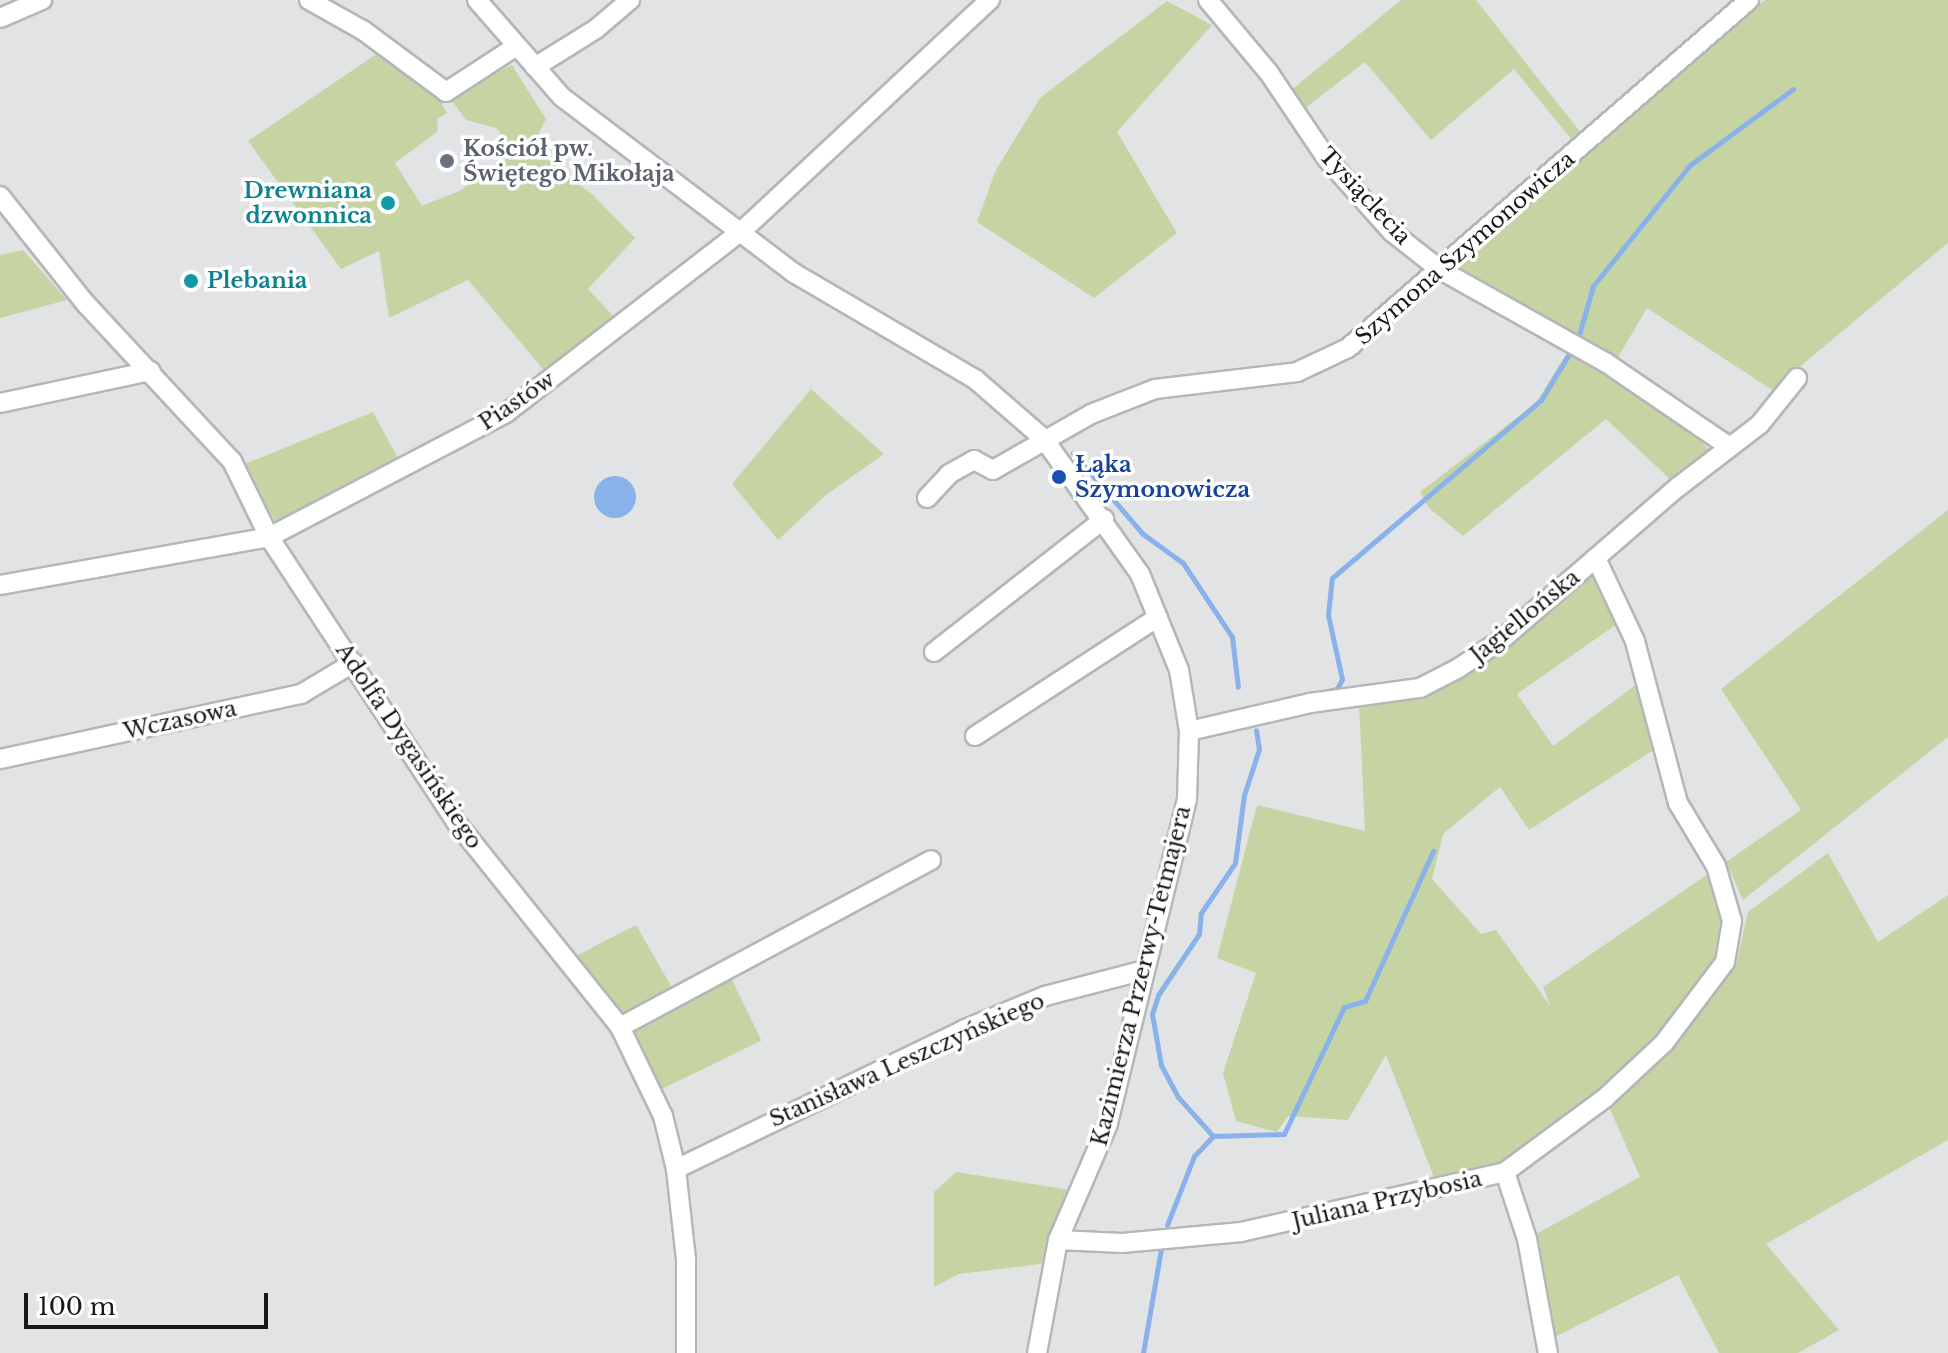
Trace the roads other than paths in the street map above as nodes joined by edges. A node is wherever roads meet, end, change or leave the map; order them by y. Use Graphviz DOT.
graph roads {
  1 [pos="42,0"];
  2 [pos="309,0"];
  3 [pos="477,0"];
  4 [pos="630,0"];
  5 [pos="990,0"];
  6 [pos="1208,0"];
  7 [pos="1749,0"];
  8 [pos="0,18"];
  9 [pos="515,47"];
  10 [pos="535,67"];
  11 [pos="0,196"];
  12 [pos="743,230"];
  13 [pos="1439,269"];
  14 [pos="151,371"];
  15 [pos="1797,378"];
  16 [pos="0,403"];
  17 [pos="1044,439"];
  18 [pos="1728,446"];
  19 [pos="927,498"];
  20 [pos="1104,519"];
  21 [pos="269,537"];
  22 [pos="1596,558"];
  23 [pos="0,585"];
  24 [pos="1158,617"];
  25 [pos="934,652"];
  26 [pos="353,663"];
  27 [pos="1189,731"];
  28 [pos="975,736"];
  29 [pos="0,759"];
  30 [pos="931,860"];
  31 [pos="1145,970"];
  32 [pos="620,1027"];
  33 [pos="676,1169"];
  34 [pos="1505,1172"];
  35 [pos="1058,1240"];
  36 [pos="686,1353"];
  37 [pos="1037,1353"];
  38 [pos="1548,1353"];
  1 -- 8 [label="street"];
  2 -- 9 [label="street"];
  3 -- 9 [label="street, Kazimierza Przerwy-Tetmajera"];
  4 -- 10 [label="street"];
  5 -- 12 [label="street, Piastów"];
  6 -- 13 [label="street, Tysiąclecia"];
  7 -- 13 [label="street, Szymona Szymonowicza"];
  9 -- 10 [label="street, Kazimierza Przerwy-Tetmajera"];
  10 -- 12 [label="street, Kazimierza Przerwy-Tetmajera"];
  11 -- 14 [label="street, Adolfa Dygasińskiego"];
  12 -- 17 [label="street, Kazimierza Przerwy-Tetmajera"];
  12 -- 21 [label="street, Piastów"];
  13 -- 17 [label="street, Szymona Szymonowicza"];
  13 -- 18 [label="street, Tysiąclecia"];
  14 -- 16 [label="street"];
  14 -- 21 [label="street, Adolfa Dygasińskiego"];
  15 -- 18 [label="street, Jagiellońska"];
  17 -- 19 [label="street, Szymona Szymonowicza"];
  17 -- 20 [label="street, Kazimierza Przerwy-Tetmajera"];
  18 -- 22 [label="street, Jagiellońska"];
  20 -- 24 [label="street, Kazimierza Przerwy-Tetmajera"];
  20 -- 25 [label="street"];
  21 -- 23 [label="street"];
  21 -- 26 [label="street, Adolfa Dygasińskiego"];
  22 -- 27 [label="street, Jagiellońska"];
  22 -- 34 [label="street, Juliana Przybosia"];
  24 -- 27 [label="street, Kazimierza Przerwy-Tetmajera"];
  24 -- 28 [label="street"];
  26 -- 29 [label="street, Wczasowa"];
  26 -- 32 [label="street, Adolfa Dygasińskiego"];
  27 -- 31 [label="street, Kazimierza Przerwy-Tetmajera"];
  30 -- 32 [label="street"];
  31 -- 33 [label="street, Stanisława Leszczyńskiego"];
  31 -- 35 [label="street, Kazimierza Przerwy-Tetmajera"];
  32 -- 33 [label="street, Adolfa Dygasińskiego"];
  33 -- 36 [label="street, Adolfa Dygasińskiego"];
  34 -- 35 [label="street, Juliana Przybosia"];
  34 -- 38 [label="street"];
  35 -- 37 [label="street, Kazimierza Przerwy-Tetmajera"];
}
